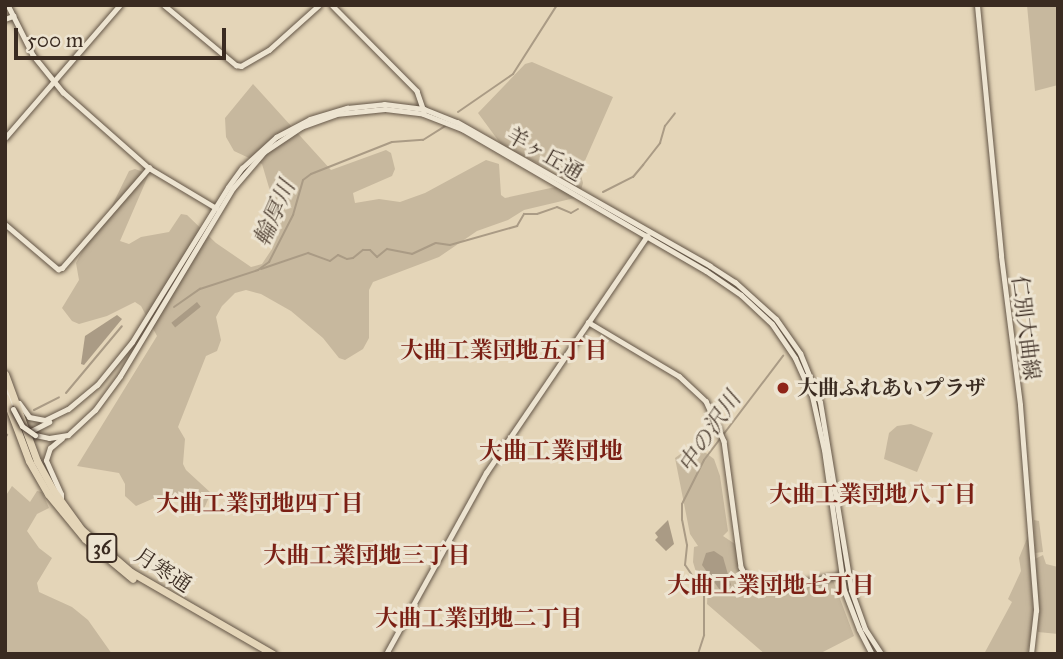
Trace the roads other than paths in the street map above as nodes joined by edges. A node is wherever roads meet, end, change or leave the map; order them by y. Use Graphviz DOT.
graph roads {
  1 [pos="8,5"];
  2 [pos="120,5"];
  3 [pos="164,5"];
  4 [pos="319,5"];
  5 [pos="332,5"];
  6 [pos="977,5"];
  7 [pos="13,16"];
  8 [pos="5,19"];
  9 [pos="53,82"];
  10 [pos="424,112"];
  11 [pos="6,135"];
  12 [pos="149,168"];
  13 [pos="217,209"];
  14 [pos="5,224"];
  15 [pos="648,234"];
  16 [pos="588,322"];
  17 [pos="5,367"];
  18 [pos="5,374"];
  19 [pos="5,386"];
  20 [pos="5,397"];
  21 [pos="56,416"];
  22 [pos="25,434"];
  23 [pos="68,435"];
  24 [pos="22,445"];
  25 [pos="61,502"];
  26 [pos="844,574"];
  27 [pos="264,654"];
  28 [pos="274,654"];
  29 [pos="386,654"];
  30 [pos="872,654"];
  31 [pos="881,654"];
  32 [pos="1031,654"];
  1 -- 7 [label="street"];
  2 -- 9 [label="street"];
  3 -- 4 [label="street"];
  5 -- 10 [label="street"];
  6 -- 32 [label="main road, 仁別大曲線"];
  7 -- 8 [label="street"];
  7 -- 9 [label="street"];
  9 -- 11 [label="street"];
  9 -- 12 [label="street"];
  10 -- 13 [label="main road, 羊ヶ丘通"];
  10 -- 15 [label="main road, 羊ヶ丘通"];
  12 -- 13 [label="street"];
  12 -- 14 [label="street"];
  13 -- 21 [label="main road, 羊ヶ丘通"];
  13 -- 23 [label="main road, 羊ヶ丘通"];
  15 -- 16 [label="street"];
  15 -- 26 [label="main road, 羊ヶ丘通"];
  16 -- 26 [label="street"];
  16 -- 29 [label="street"];
  17 -- 21 [label="main road"];
  18 -- 22 [label="highway, 月寒通 / 36"];
  19 -- 23 [label="main road, bridge"];
  20 -- 24 [label="highway, 月寒通 / 36"];
  21 -- 22 [label="main road, 羊ヶ丘通"];
  22 -- 24 [label="main road"];
  22 -- 25 [label="highway, 月寒通 / 36"];
  23 -- 25 [label="main road, 羊ヶ丘通"];
  24 -- 27 [label="highway, 月寒通 / 36"];
  25 -- 28 [label="highway, 月寒通 / 36"];
  26 -- 30 [label="main road, 羊ヶ丘通"];
  26 -- 31 [label="main road, 羊ヶ丘通"];
}
